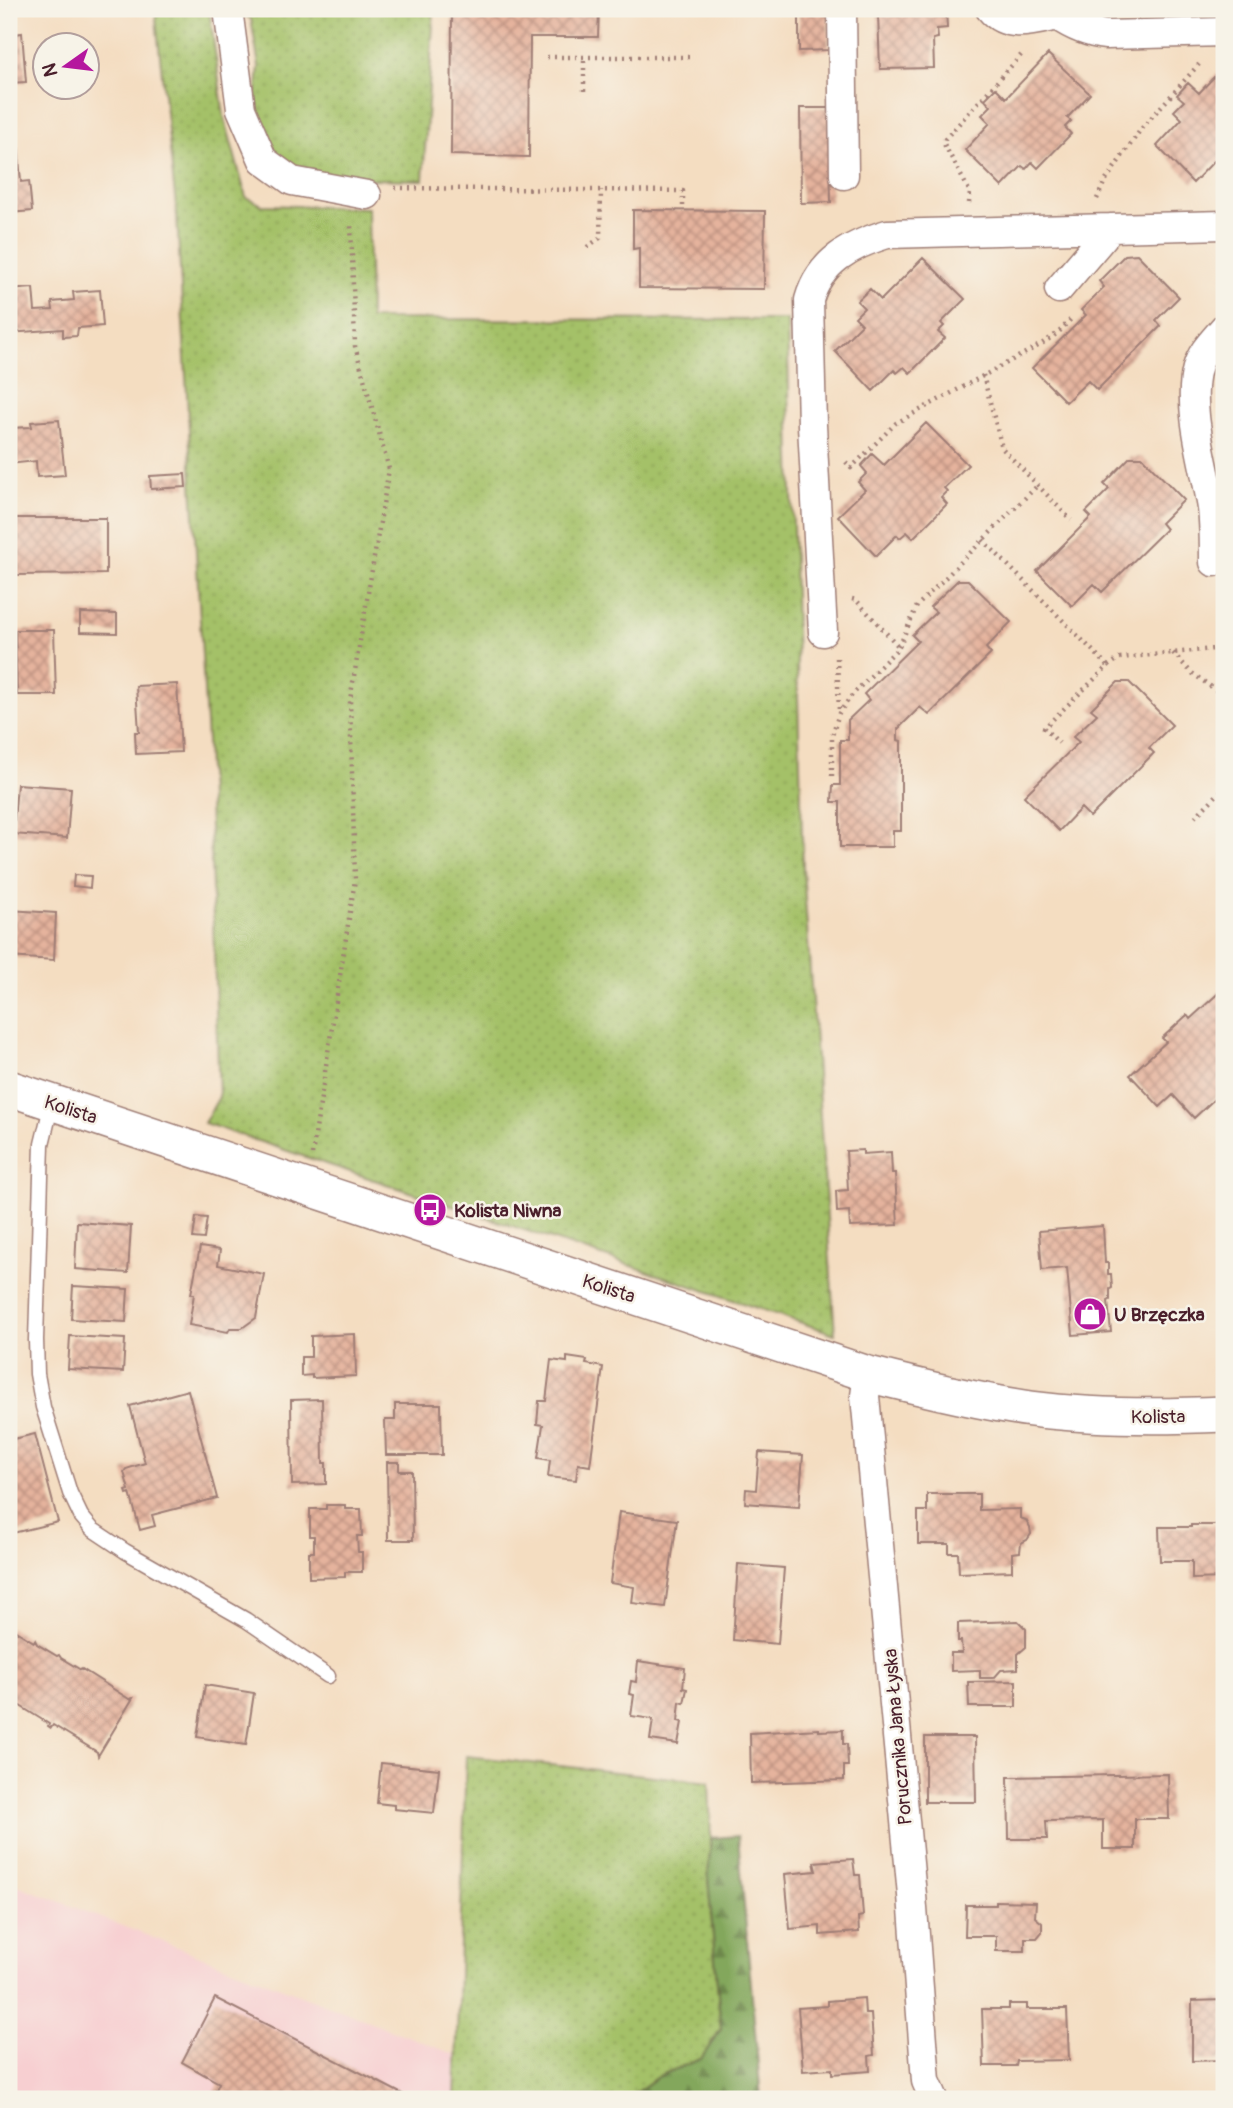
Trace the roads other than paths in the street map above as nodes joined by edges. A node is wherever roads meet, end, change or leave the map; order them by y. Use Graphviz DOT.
graph roads {
  1 [pos="228,9"];
  2 [pos="842,9"];
  3 [pos="990,9"];
  4 [pos="1048,15"];
  5 [pos="1223,32"];
  6 [pos="844,175"];
  7 [pos="359,194"];
  8 [pos="1224,225"];
  9 [pos="1111,228"];
  10 [pos="1059,289"];
  11 [pos="1224,328"];
  12 [pos="1214,562"];
  13 [pos="823,632"];
  14 [pos="9,1088"];
  15 [pos="52,1102"];
  16 [pos="868,1374"];
  17 [pos="1224,1414"];
  18 [pos="328,1676"];
  19 [pos="934,2099"];
  1 -- 7 [label="street"];
  2 -- 6 [label="street"];
  3 -- 4 [label="street"];
  4 -- 5 [label="street"];
  8 -- 9 [label="street"];
  9 -- 10 [label="street"];
  9 -- 13 [label="street"];
  11 -- 12 [label="street"];
  14 -- 15 [label="street, Kolista"];
  15 -- 16 [label="street, Kolista"];
  15 -- 18 [label="lane"];
  16 -- 17 [label="street, Kolista"];
  16 -- 19 [label="street, Porucznika Jana Łyska"];
}
